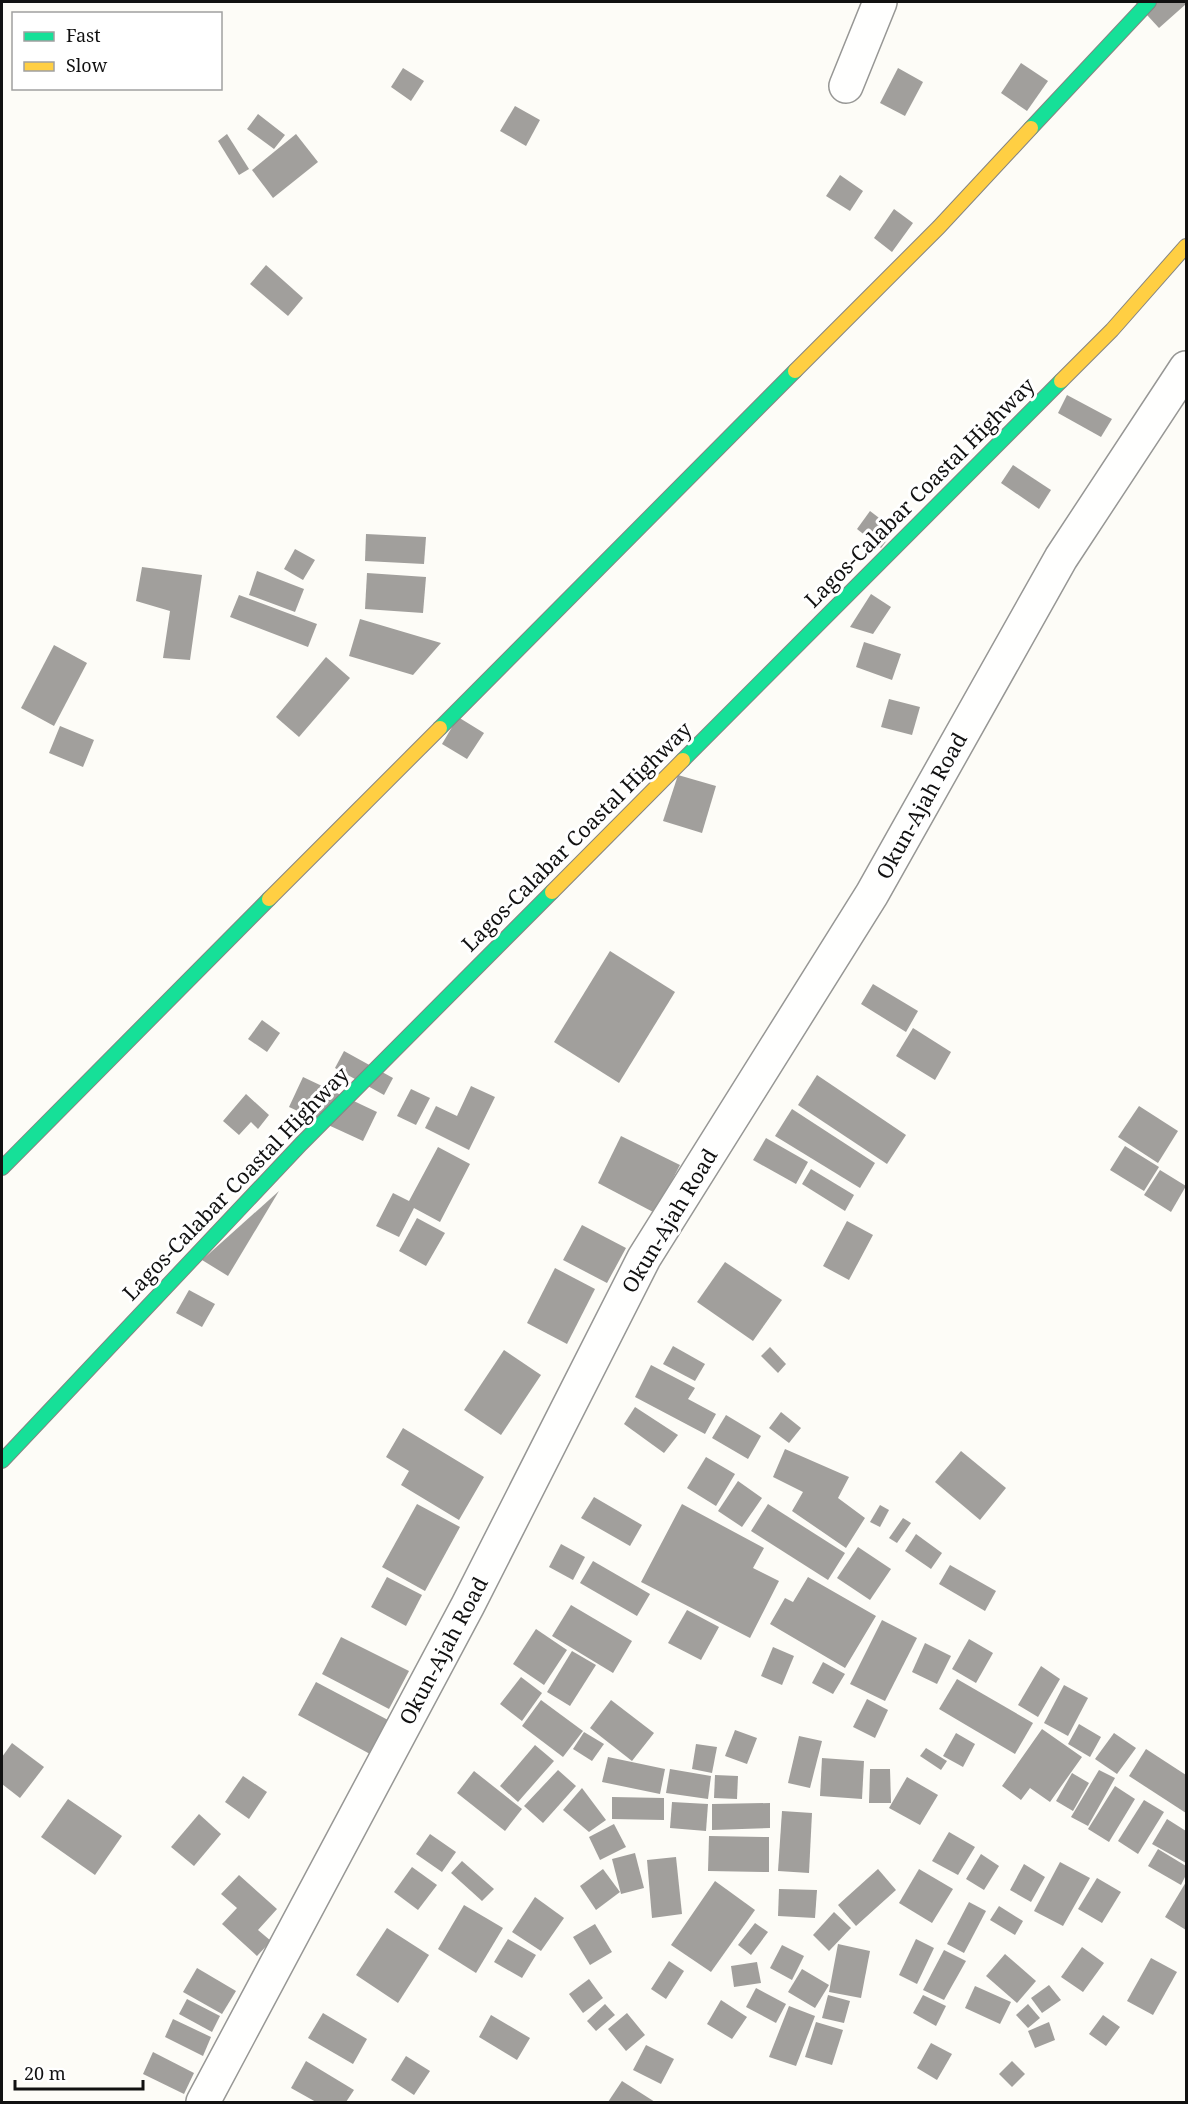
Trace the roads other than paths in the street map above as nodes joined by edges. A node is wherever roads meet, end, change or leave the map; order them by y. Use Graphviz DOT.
graph roads {
  1 [pos="1149,2"];
  2 [pos="873,4"];
  3 [pos="846,86"];
  4 [pos="1186,246"];
  5 [pos="1186,368"];
  6 [pos="2,1168"];
  7 [pos="2,1461"];
  8 [pos="203,2103"];
  1 -- 6 [label="highway"];
  2 -- 3 [label="street"];
  4 -- 7 [label="highway, Lagos-Calabar Coastal Highway"];
  5 -- 8 [label="street, Okun-Ajah Road"];
}
